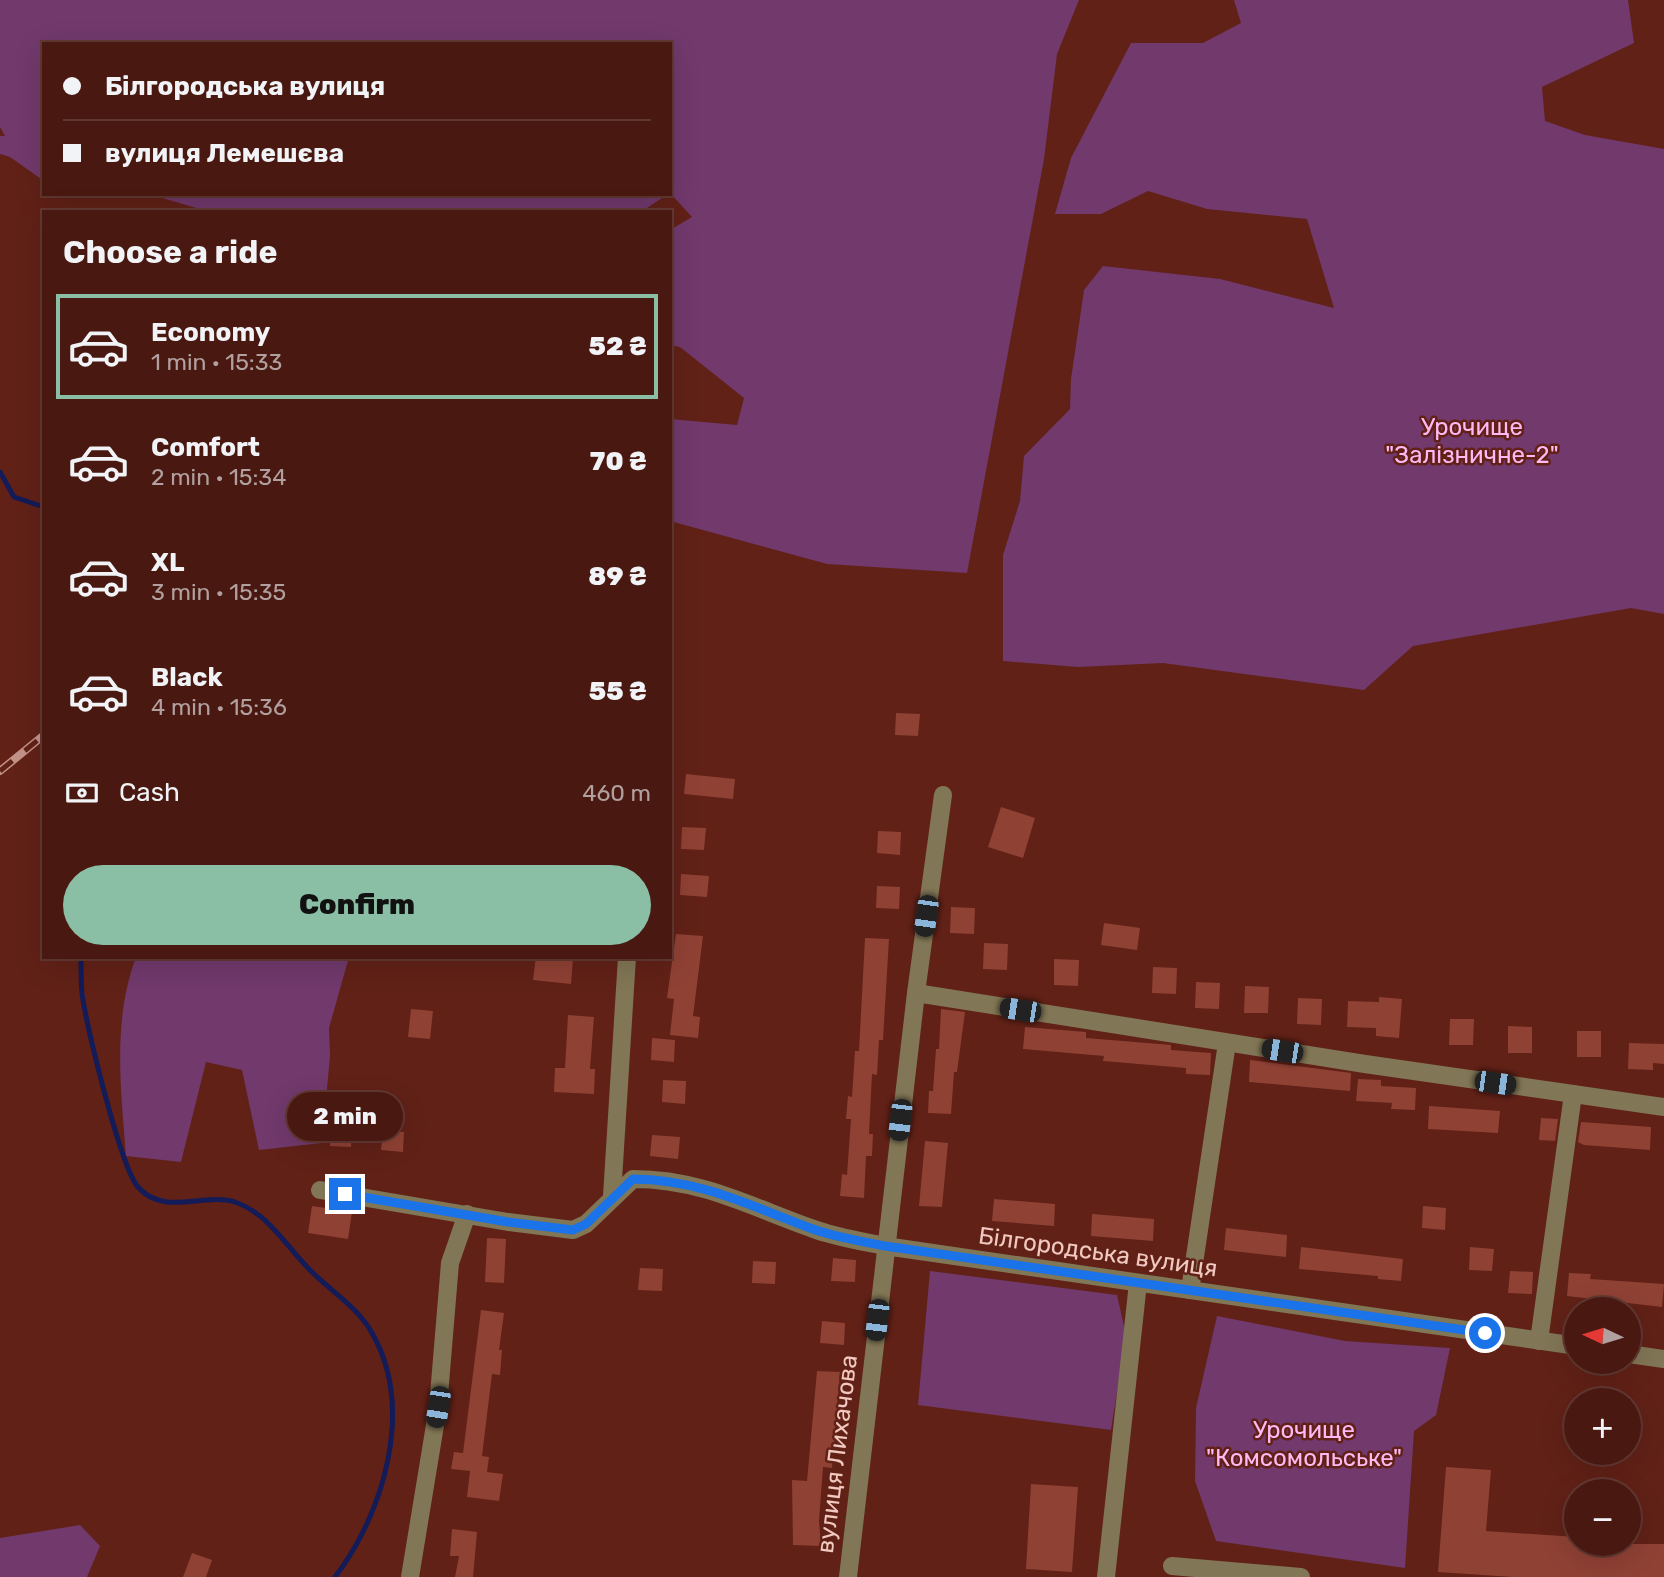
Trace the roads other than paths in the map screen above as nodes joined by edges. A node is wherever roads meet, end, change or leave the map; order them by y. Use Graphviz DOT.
graph roads {
  1 [pos="943,795"];
  2 [pos="627,959"];
  3 [pos="916,993"];
  4 [pos="1227,1042"];
  5 [pos="1573,1094"];
  6 [pos="1664,1107"];
  7 [pos="320,1190"];
  8 [pos="617,1191"];
  9 [pos="467,1214"];
  10 [pos="885,1246"];
  11 [pos="1138,1283"];
  12 [pos="1190,1290"];
  13 [pos="1539,1340"];
  14 [pos="1564,1344"];
  15 [pos="1642,1356"];
  16 [pos="1664,1359"];
  17 [pos="1172,1566"];
  18 [pos="410,1577"];
  19 [pos="848,1577"];
  20 [pos="1107,1577"];
  21 [pos="1301,1577"];
  1 -- 3 [label="street, вулиця Лихачова"];
  2 -- 8 [label="street"];
  3 -- 4 [label="street"];
  3 -- 10 [label="street, вулиця Лихачова"];
  4 -- 5 [label="street"];
  4 -- 12 [label="street"];
  5 -- 6 [label="street"];
  5 -- 13 [label="street"];
  7 -- 9 [label="street"];
  8 -- 9 [label="street"];
  8 -- 10 [label="street, Білгородська вулиця"];
  9 -- 18 [label="street"];
  10 -- 11 [label="street, Білгородська вулиця"];
  10 -- 19 [label="street, вулиця Лихачова"];
  11 -- 12 [label="street, Білгородська вулиця"];
  11 -- 20 [label="street"];
  12 -- 13 [label="street, Білгородська вулиця"];
  13 -- 14 [label="street, Білгородська вулиця"];
  15 -- 16 [label="street"];
  17 -- 21 [label="street"];
}
